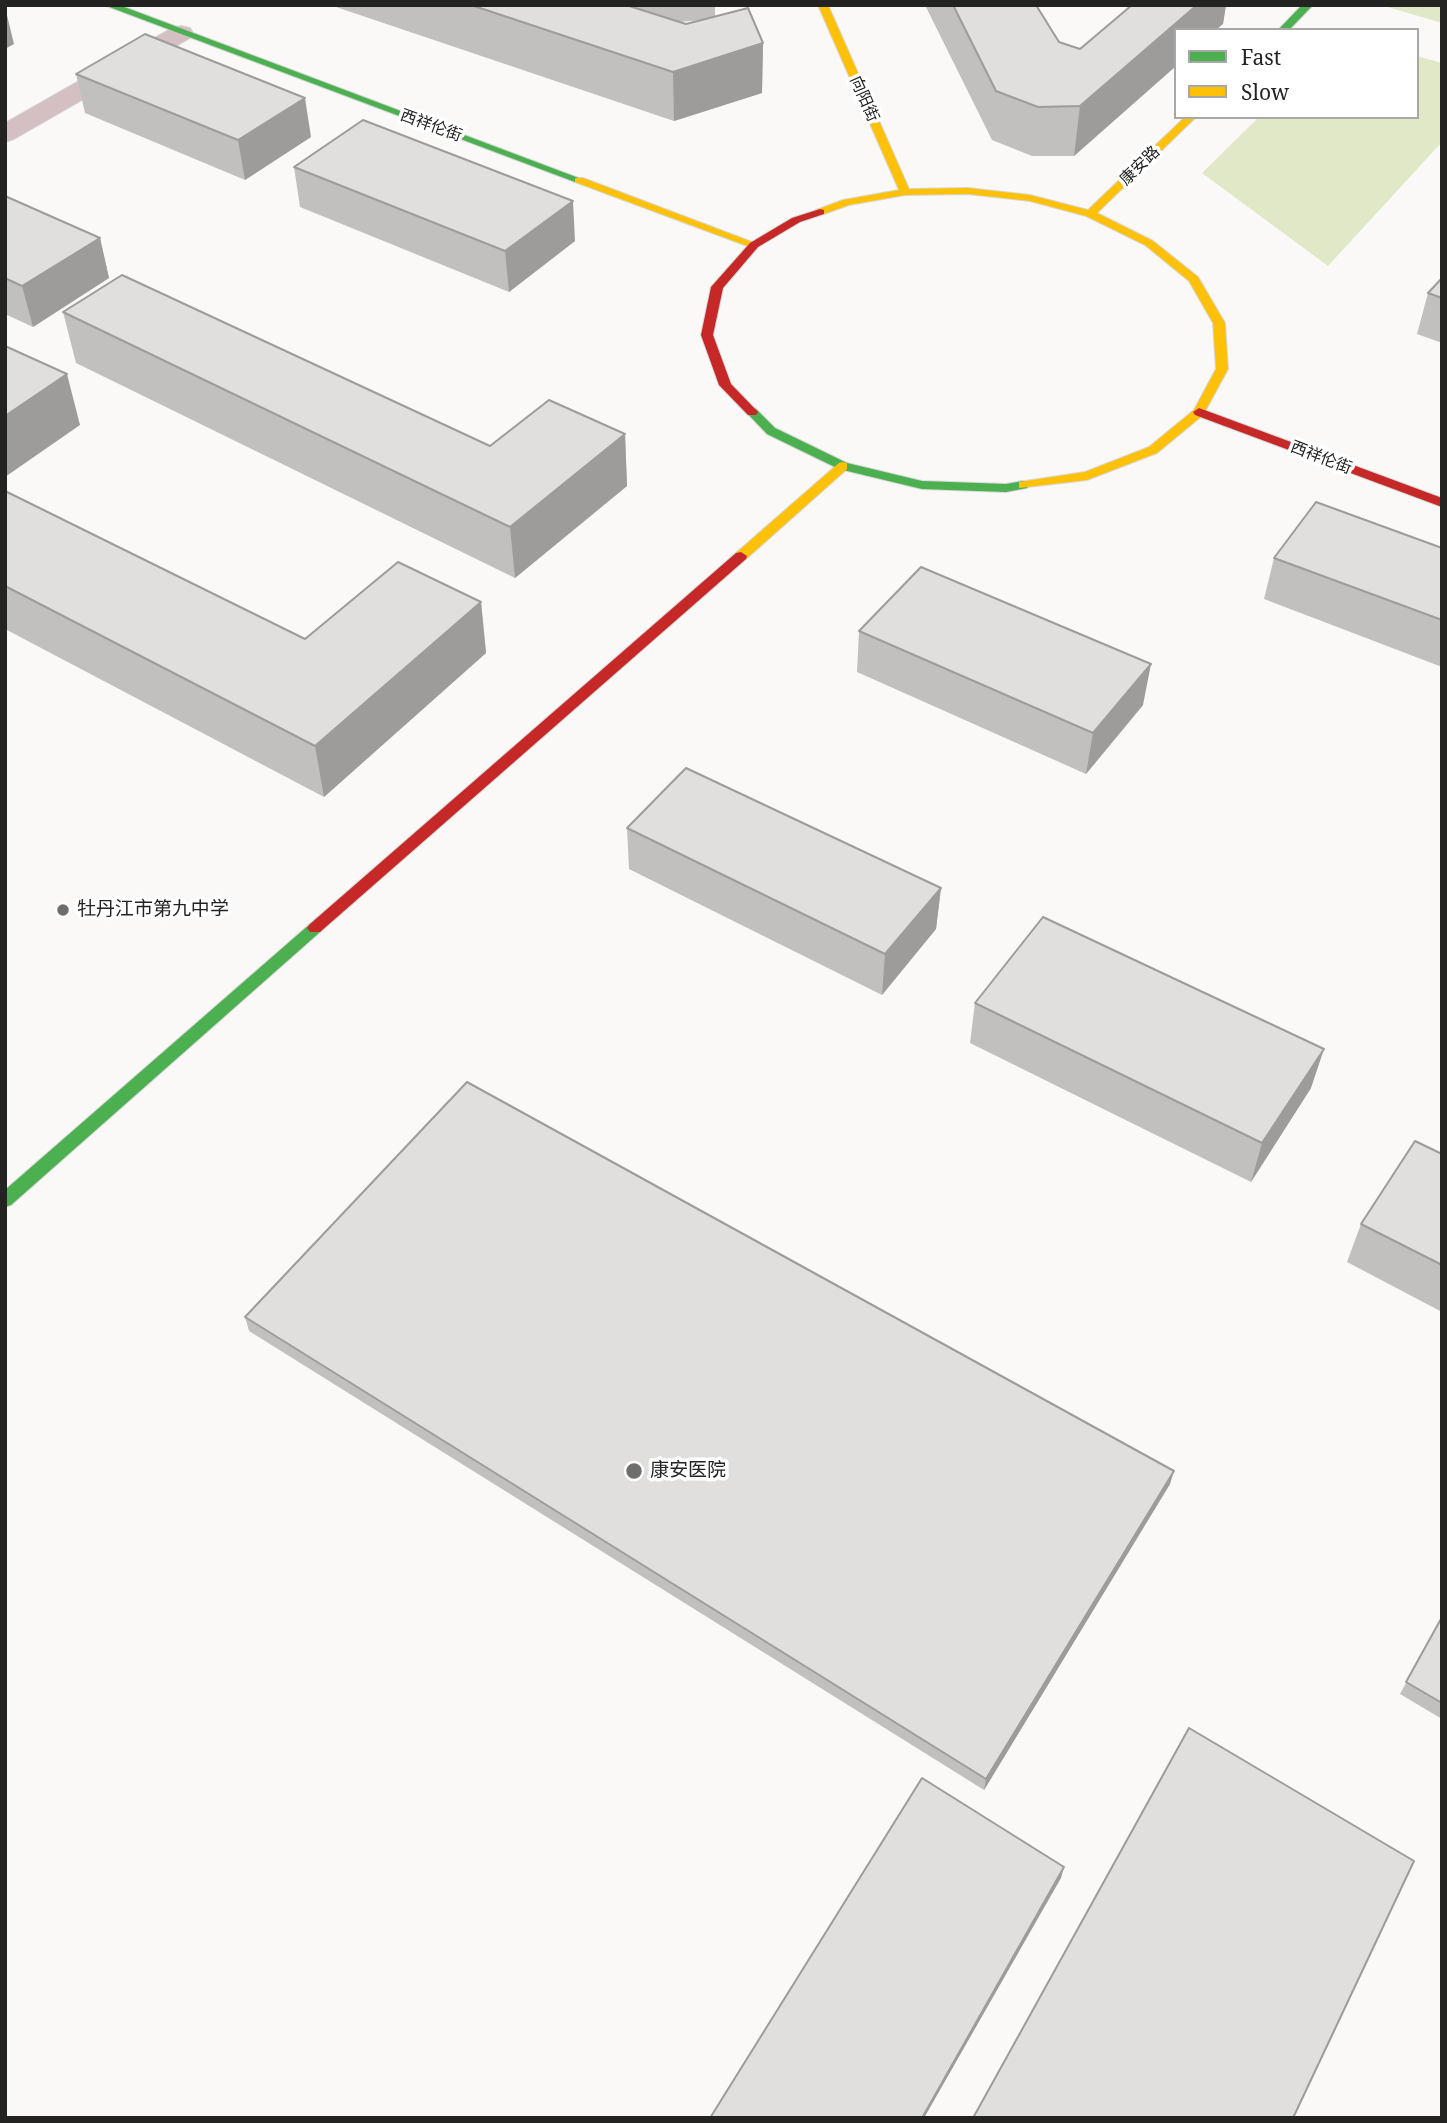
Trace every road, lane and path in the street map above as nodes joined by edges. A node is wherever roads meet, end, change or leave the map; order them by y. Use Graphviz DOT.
graph roads {
  1 [pos="109,5"];
  2 [pos="823,5"];
  3 [pos="1308,5"];
  4 [pos="1285,28"];
  5 [pos="181,33"];
  6 [pos="1189,119"];
  7 [pos="5,134"];
  8 [pos="905,192"];
  9 [pos="1090,214"];
  10 [pos="754,245"];
  11 [pos="1199,412"];
  12 [pos="843,466"];
  13 [pos="1442,503"];
  14 [pos="5,1200"];
  1 -- 5 [label="street, 西祥伦街"];
  2 -- 8 [label="street, 向阳街"];
  3 -- 4 [label="street"];
  5 -- 7 [label="street"];
  5 -- 10 [label="street, 西祥伦街"];
  6 -- 9 [label="street, 康安路"];
  8 -- 9 [label="street"];
  8 -- 10 [label="street"];
  9 -- 11 [label="street"];
  10 -- 12 [label="street"];
  11 -- 12 [label="street"];
  11 -- 13 [label="street, 西祥伦街"];
  12 -- 14 [label="street"];
}
